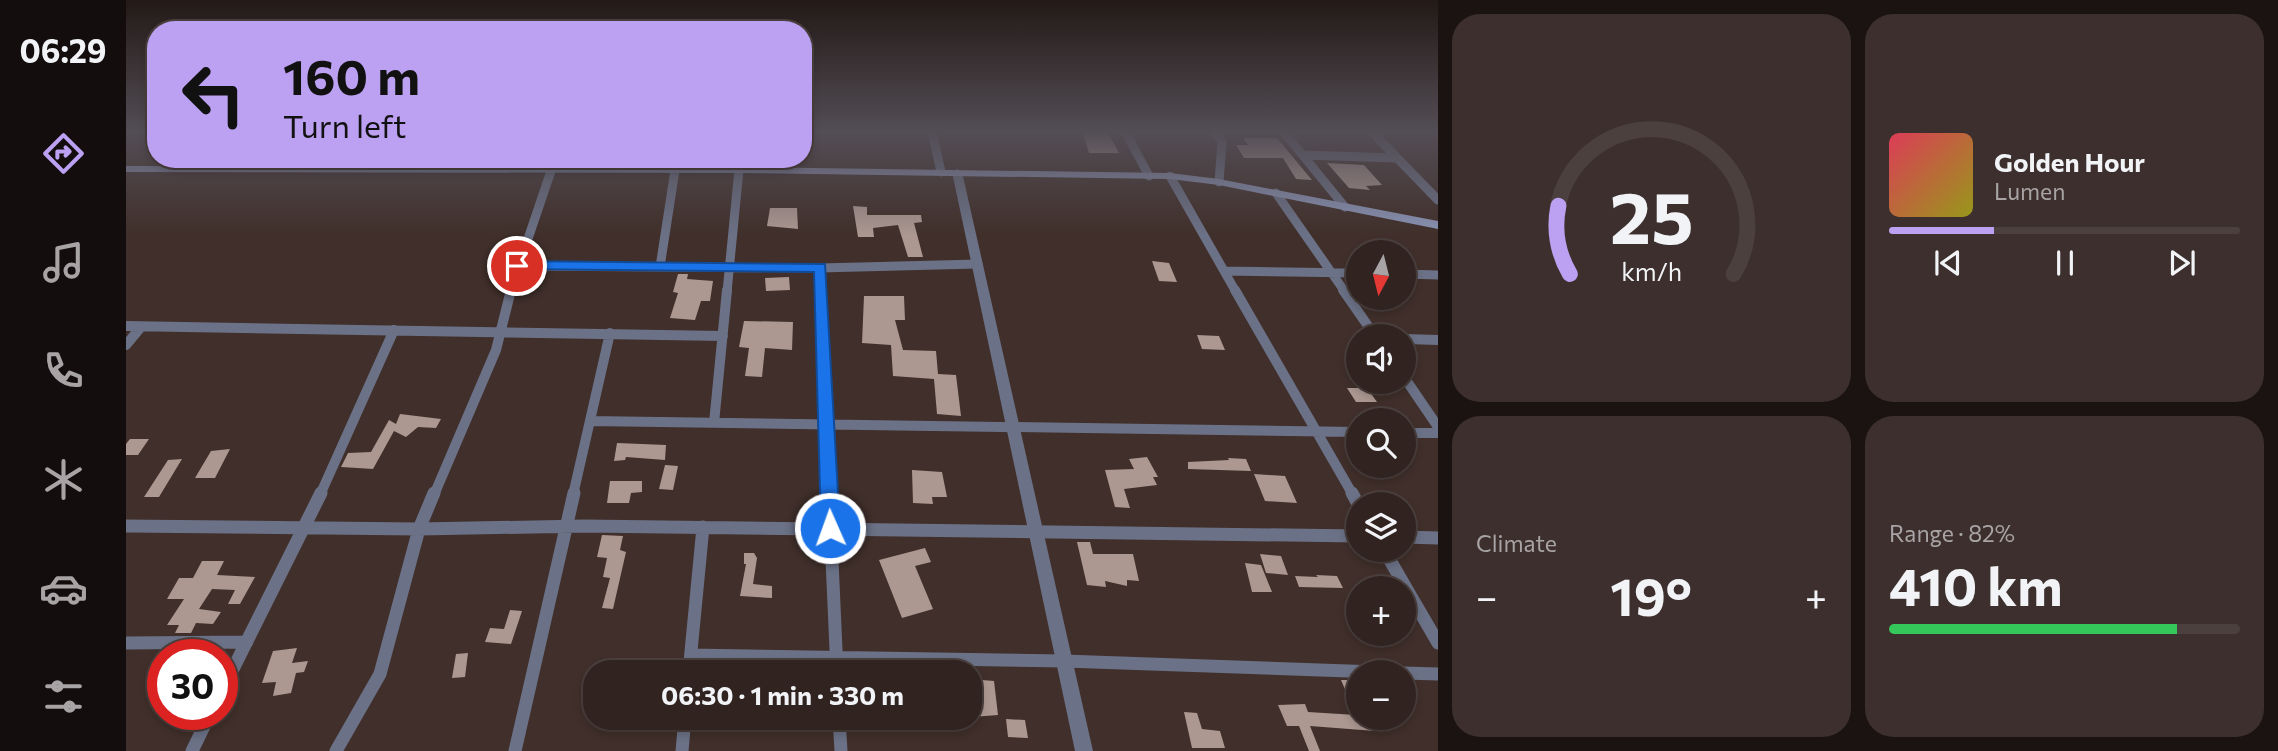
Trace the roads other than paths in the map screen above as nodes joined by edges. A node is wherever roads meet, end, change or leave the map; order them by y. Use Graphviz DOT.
graph roads {
  1 [pos="940,166"];
  2 [pos="1144,166"];
  3 [pos="1220,166"];
  4 [pos="1312,166"];
  5 [pos="1405,166"];
  6 [pos="812,167"];
  7 [pos="211,168"];
  8 [pos="552,168"];
  9 [pos="634,168"];
  10 [pos="697,168"];
  11 [pos="740,168"];
  12 [pos="126,169"];
  13 [pos="675,170"];
  14 [pos="941,172"];
  15 [pos="957,172"];
  16 [pos="1149,176"];
  17 [pos="1170,176"];
  18 [pos="1219,182"];
  19 [pos="1276,193"];
  20 [pos="1438,200"];
  21 [pos="1345,207"];
  22 [pos="1438,225"];
  23 [pos="978,264"];
  24 [pos="517,266"];
  25 [pos="660,267"];
  26 [pos="730,267"];
  27 [pos="820,268"];
  28 [pos="1224,271"];
  29 [pos="1332,273"];
  30 [pos="1346,273"];
  31 [pos="1416,274"];
  32 [pos="1438,275"];
  33 [pos="1367,324"];
  34 [pos="126,326"];
  35 [pos="141,327"];
  36 [pos="394,330"];
  37 [pos="500,331"];
  38 [pos="610,332"];
  39 [pos="723,336"];
  40 [pos="1416,339"];
  41 [pos="1438,340"];
  42 [pos="126,345"];
  43 [pos="1416,394"];
  44 [pos="590,421"];
  45 [pos="714,422"];
  46 [pos="827,424"];
  47 [pos="1014,426"];
  48 [pos="1438,427"];
  49 [pos="1316,431"];
  50 [pos="1346,432"];
  51 [pos="1416,433"];
  52 [pos="1438,433"];
  53 [pos="1351,492"];
  54 [pos="126,526"];
  55 [pos="566,526"];
  56 [pos="703,527"];
  57 [pos="305,528"];
  58 [pos="830,528"];
  59 [pos="419,529"];
  60 [pos="1036,530"];
  61 [pos="1346,536"];
  62 [pos="1416,537"];
  63 [pos="1438,537"];
  64 [pos="1391,562"];
  65 [pos="247,642"];
  66 [pos="126,643"];
  67 [pos="1438,643"];
  68 [pos="691,655"];
  69 [pos="238,660"];
  70 [pos="690,660"];
  71 [pos="764,660"];
  72 [pos="837,660"];
  73 [pos="1064,661"];
  74 [pos="982,662"];
  75 [pos="1346,671"];
  76 [pos="1416,673"];
  77 [pos="1438,674"];
  78 [pos="203,730"];
  79 [pos="684,730"];
  80 [pos="840,730"];
  81 [pos="192,751"];
  82 [pos="336,751"];
  83 [pos="515,751"];
  84 [pos="682,751"];
  85 [pos="841,751"];
  86 [pos="1084,751"];
  1 -- 14 [label="street"];
  2 -- 16 [label="street"];
  3 -- 18 [label="street"];
  4 -- 21 [label="street"];
  5 -- 20 [label="street"];
  6 -- 14 [label="main road"];
  7 -- 12 [label="main road"];
  8 -- 24 [label="street"];
  9 -- 13 [label="main road"];
  10 -- 13 [label="main road"];
  11 -- 26 [label="street"];
  13 -- 25 [label="street"];
  14 -- 15 [label="main road"];
  15 -- 16 [label="main road"];
  15 -- 23 [label="street"];
  16 -- 17 [label="main road"];
  17 -- 18 [label="main road"];
  17 -- 28 [label="street"];
  18 -- 19 [label="main road"];
  19 -- 21 [label="main road"];
  19 -- 29 [label="street"];
  21 -- 22 [label="main road"];
  23 -- 27 [label="street"];
  23 -- 47 [label="street"];
  24 -- 25 [label="street"];
  24 -- 37 [label="street"];
  25 -- 26 [label="street"];
  26 -- 27 [label="street"];
  26 -- 39 [label="street"];
  27 -- 46 [label="street"];
  28 -- 29 [label="street"];
  28 -- 49 [label="street"];
  29 -- 30 [label="street"];
  29 -- 33 [label="street"];
  31 -- 32 [label="street"];
  34 -- 35 [label="street"];
  35 -- 36 [label="street"];
  35 -- 42 [label="street"];
  36 -- 37 [label="street"];
  36 -- 57 [label="street"];
  37 -- 38 [label="street"];
  37 -- 59 [label="street"];
  38 -- 39 [label="street"];
  38 -- 44 [label="street"];
  39 -- 45 [label="street"];
  40 -- 41 [label="street"];
  43 -- 48 [label="street"];
  44 -- 45 [label="street"];
  44 -- 55 [label="street"];
  45 -- 46 [label="street"];
  46 -- 47 [label="street"];
  46 -- 58 [label="street"];
  47 -- 49 [label="street"];
  47 -- 60 [label="street"];
  49 -- 50 [label="street"];
  49 -- 53 [label="street"];
  51 -- 52 [label="street"];
  54 -- 57 [label="street"];
  55 -- 56 [label="street"];
  55 -- 59 [label="street"];
  55 -- 83 [label="street"];
  56 -- 58 [label="street"];
  56 -- 68 [label="street"];
  57 -- 59 [label="street"];
  57 -- 65 [label="street"];
  58 -- 60 [label="street"];
  58 -- 72 [label="street"];
  59 -- 82 [label="street"];
  60 -- 61 [label="street"];
  60 -- 73 [label="street"];
  62 -- 63 [label="street"];
  64 -- 67 [label="street"];
  65 -- 66 [label="street"];
  65 -- 69 [label="street"];
  68 -- 70 [label="street"];
  68 -- 71 [label="street"];
  73 -- 74 [label="street"];
  73 -- 75 [label="street"];
  73 -- 86 [label="street"];
  76 -- 77 [label="street"];
  78 -- 81 [label="street"];
  79 -- 84 [label="street"];
  80 -- 85 [label="street"];
}
